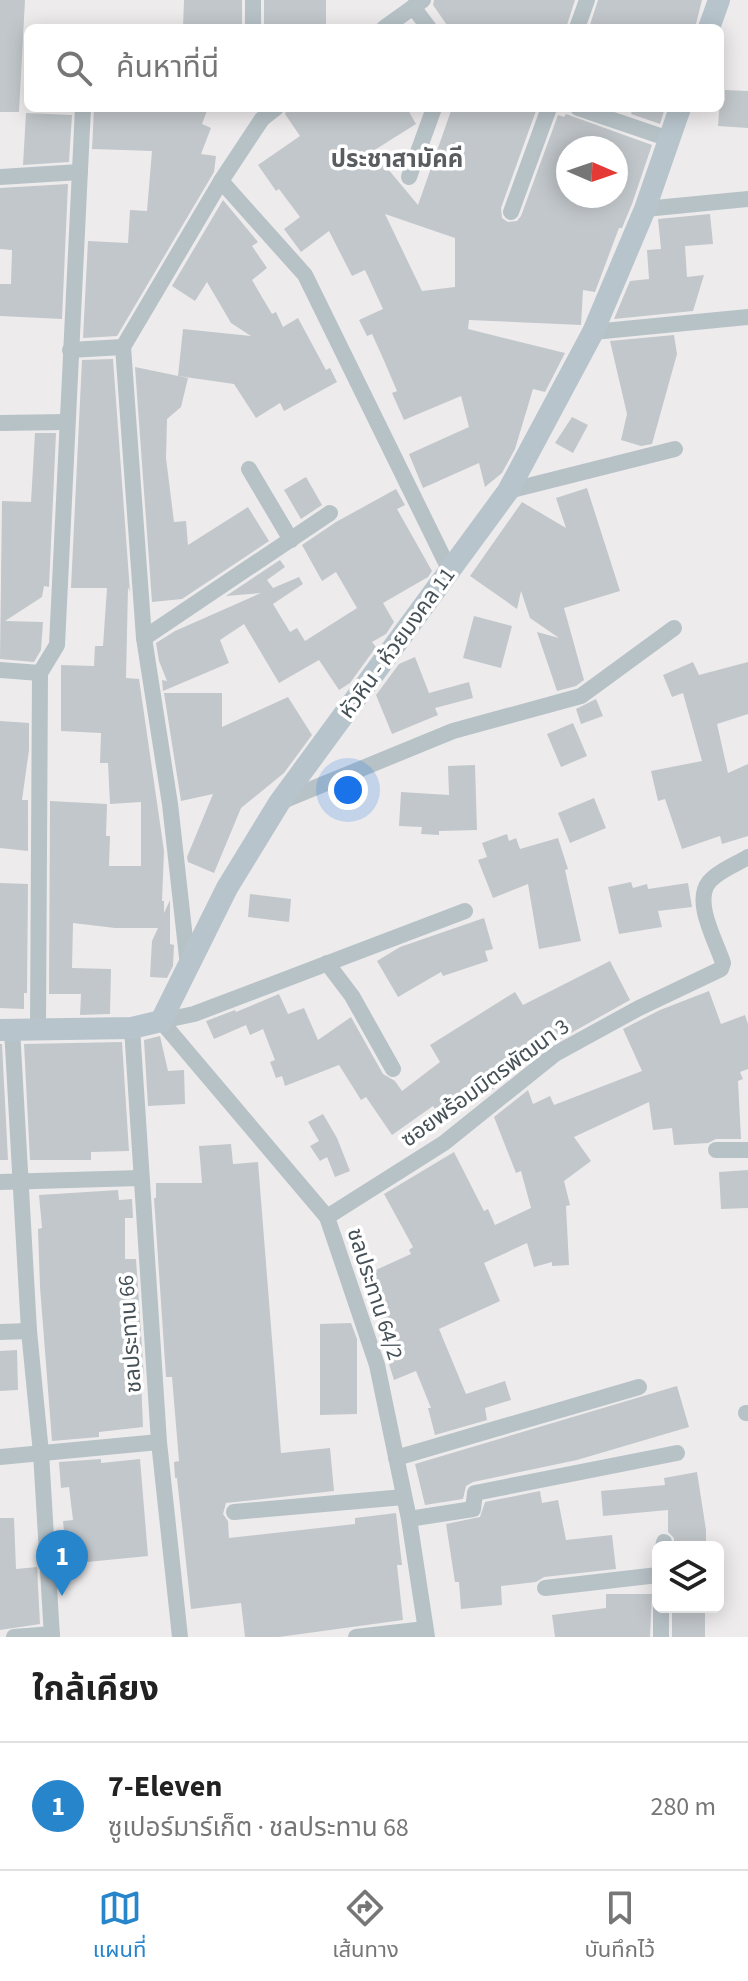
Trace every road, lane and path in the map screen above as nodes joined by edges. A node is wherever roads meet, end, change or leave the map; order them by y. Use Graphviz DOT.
graph roads {
  1 [pos="253,0"];
  2 [pos="587,0"];
  3 [pos="719,0"];
  4 [pos="418,4"];
  5 [pos="253,24"];
  6 [pos="390,24"];
  7 [pos="427,24"];
  8 [pos="578,24"];
  9 [pos="710,24"];
  10 [pos="83,112"];
  11 [pos="271,112"];
  12 [pos="433,112"];
  13 [pos="548,112"];
  14 [pos="590,112"];
  15 [pos="679,112"];
  16 [pos="669,139"];
  17 [pos="80,172"];
  18 [pos="0,177"];
  19 [pos="409,177"];
  20 [pos="221,181"];
  21 [pos="748,199"];
  22 [pos="645,209"];
  23 [pos="511,212"];
  24 [pos="748,317"];
  25 [pos="593,332"];
  26 [pos="123,347"];
  27 [pos="70,350"];
  28 [pos="67,422"];
  29 [pos="0,423"];
  30 [pos="675,449"];
  31 [pos="249,469"];
  32 [pos="508,491"];
  33 [pos="330,513"];
  34 [pos="291,540"];
  35 [pos="450,571"];
  36 [pos="674,628"];
  37 [pos="144,638"];
  38 [pos="0,670"];
  39 [pos="40,673"];
  40 [pos="279,803"];
  41 [pos="748,857"];
  42 [pos="465,911"];
  43 [pos="327,963"];
  44 [pos="188,970"];
  45 [pos="161,1021"];
  46 [pos="38,1028"];
  47 [pos="132,1028"];
  48 [pos="6,1030"];
  49 [pos="393,1069"];
  50 [pos="716,1150"];
  51 [pos="748,1150"];
  52 [pos="141,1178"];
  53 [pos="22,1180"];
  54 [pos="0,1182"];
  55 [pos="327,1217"];
  56 [pos="29,1331"];
  57 [pos="0,1332"];
  58 [pos="639,1387"];
  59 [pos="159,1442"];
  60 [pos="41,1453"];
  61 [pos="677,1453"];
  62 [pos="0,1457"];
  63 [pos="396,1458"];
  64 [pos="404,1497"];
  65 [pos="234,1512"];
  66 [pos="409,1519"];
  67 [pos="652,1576"];
  68 [pos="545,1588"];
  69 [pos="661,1613"];
  70 [pos="426,1633"];
  71 [pos="52,1635"];
  72 [pos="14,1637"];
  73 [pos="180,1637"];
  74 [pos="356,1637"];
  75 [pos="661,1637"];
  1 -- 5 [label="street"];
  2 -- 8 [label="street"];
  3 -- 9 [label="street"];
  4 -- 6 [label="street"];
  4 -- 7 [label="street"];
  10 -- 17 [label="street"];
  11 -- 20 [label="street"];
  12 -- 19 [label="street"];
  13 -- 23 [label="street"];
  14 -- 16 [label="street"];
  15 -- 16 [label="street, หัวหิน - ห้วยมงคล 11"];
  16 -- 22 [label="street, หัวหิน - ห้วยมงคล 11"];
  17 -- 18 [label="street"];
  17 -- 27 [label="street"];
  20 -- 26 [label="street"];
  20 -- 35 [label="street"];
  21 -- 22 [label="street"];
  22 -- 25 [label="street, หัวหิน - ห้วยมงคล 11"];
  24 -- 25 [label="street"];
  25 -- 32 [label="street, หัวหิน - ห้วยมงคล 11"];
  26 -- 27 [label="street"];
  26 -- 37 [label="street"];
  27 -- 28 [label="street"];
  28 -- 29 [label="street"];
  28 -- 39 [label="street"];
  30 -- 32 [label="street"];
  31 -- 34 [label="street"];
  32 -- 35 [label="street, หัวหิน - ห้วยมงคล 11"];
  33 -- 34 [label="street"];
  34 -- 37 [label="street"];
  35 -- 40 [label="street, หัวหิน - ห้วยมงคล 11"];
  36 -- 40 [label="street"];
  37 -- 44 [label="street"];
  38 -- 39 [label="street"];
  39 -- 46 [label="street"];
  40 -- 44 [label="street, หัวหิน - ห้วยมงคล 11"];
  41 -- 55 [label="street, ซอยพร้อมมิตรพัฒนา 3"];
  42 -- 43 [label="street"];
  43 -- 45 [label="street"];
  43 -- 49 [label="street"];
  44 -- 45 [label="street, หัวหิน - ห้วยมงคล 11"];
  45 -- 47 [label="street"];
  45 -- 55 [label="street, ชลประทาน 64/2"];
  46 -- 47 [label="street"];
  46 -- 48 [label="street"];
  47 -- 52 [label="street, ชลประทาน 66"];
  48 -- 53 [label="street"];
  50 -- 51 [label="street"];
  52 -- 53 [label="street"];
  52 -- 59 [label="street, ชลประทาน 66"];
  53 -- 54 [label="street"];
  53 -- 56 [label="street"];
  55 -- 63 [label="street, ชลประทาน 64/2"];
  56 -- 57 [label="street"];
  56 -- 60 [label="street"];
  58 -- 63 [label="street"];
  59 -- 60 [label="street"];
  59 -- 73 [label="street, ชลประทาน 66"];
  60 -- 62 [label="street"];
  60 -- 71 [label="street"];
  61 -- 66 [label="street"];
  63 -- 64 [label="street, ชลประทาน 64/2"];
  64 -- 65 [label="street"];
  64 -- 66 [label="street, ชลประทาน 64/2"];
  66 -- 70 [label="street, ชลประทาน 64/2"];
  67 -- 68 [label="street"];
  69 -- 75 [label="street"];
  70 -- 74 [label="street"];
  71 -- 72 [label="street"];
}
